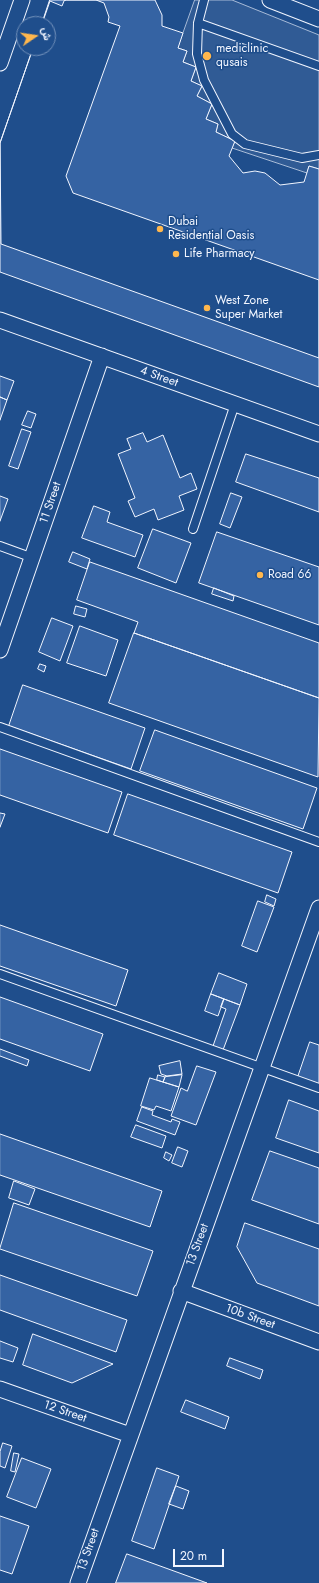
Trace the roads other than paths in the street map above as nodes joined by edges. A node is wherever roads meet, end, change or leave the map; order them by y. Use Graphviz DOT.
graph roads {
  1 [pos="22,0"];
  2 [pos="204,0"];
  3 [pos="270,0"];
  4 [pos="319,19"];
  5 [pos="198,23"];
  6 [pos="0,63"];
  7 [pos="319,66"];
  8 [pos="319,155"];
  9 [pos="0,320"];
  10 [pos="102,356"];
  11 [pos="235,404"];
  12 [pos="319,434"];
  13 [pos="193,529"];
  14 [pos="0,546"];
  15 [pos="32,558"];
  16 [pos="0,650"];
  17 [pos="0,727"];
  18 [pos="319,842"];
  19 [pos="319,908"];
  20 [pos="0,974"];
  21 [pos="262,1068"];
  22 [pos="319,1088"];
  23 [pos="181,1291"];
  24 [pos="319,1342"];
  25 [pos="0,1390"];
  26 [pos="130,1435"];
  27 [pos="78,1583"];
  1 -- 6 [label="street"];
  2 -- 5 [label="lane"];
  3 -- 4 [label="street"];
  5 -- 7 [label="lane"];
  5 -- 8 [label="lane"];
  9 -- 10 [label="street, 4 Street"];
  10 -- 11 [label="street, 4 Street"];
  10 -- 15 [label="street, 11 Street"];
  11 -- 12 [label="street, 4 Street"];
  11 -- 13 [label="lane"];
  14 -- 15 [label="lane"];
  15 -- 16 [label="street, 11 Street"];
  17 -- 18 [label="lane"];
  19 -- 21 [label="street, 13 Street"];
  20 -- 21 [label="lane"];
  21 -- 22 [label="lane"];
  21 -- 23 [label="street, 13 Street"];
  23 -- 24 [label="street, 10b Street"];
  23 -- 26 [label="street, 13 Street"];
  25 -- 26 [label="street, 12 Street"];
  26 -- 27 [label="street, 13 Street"];
}
